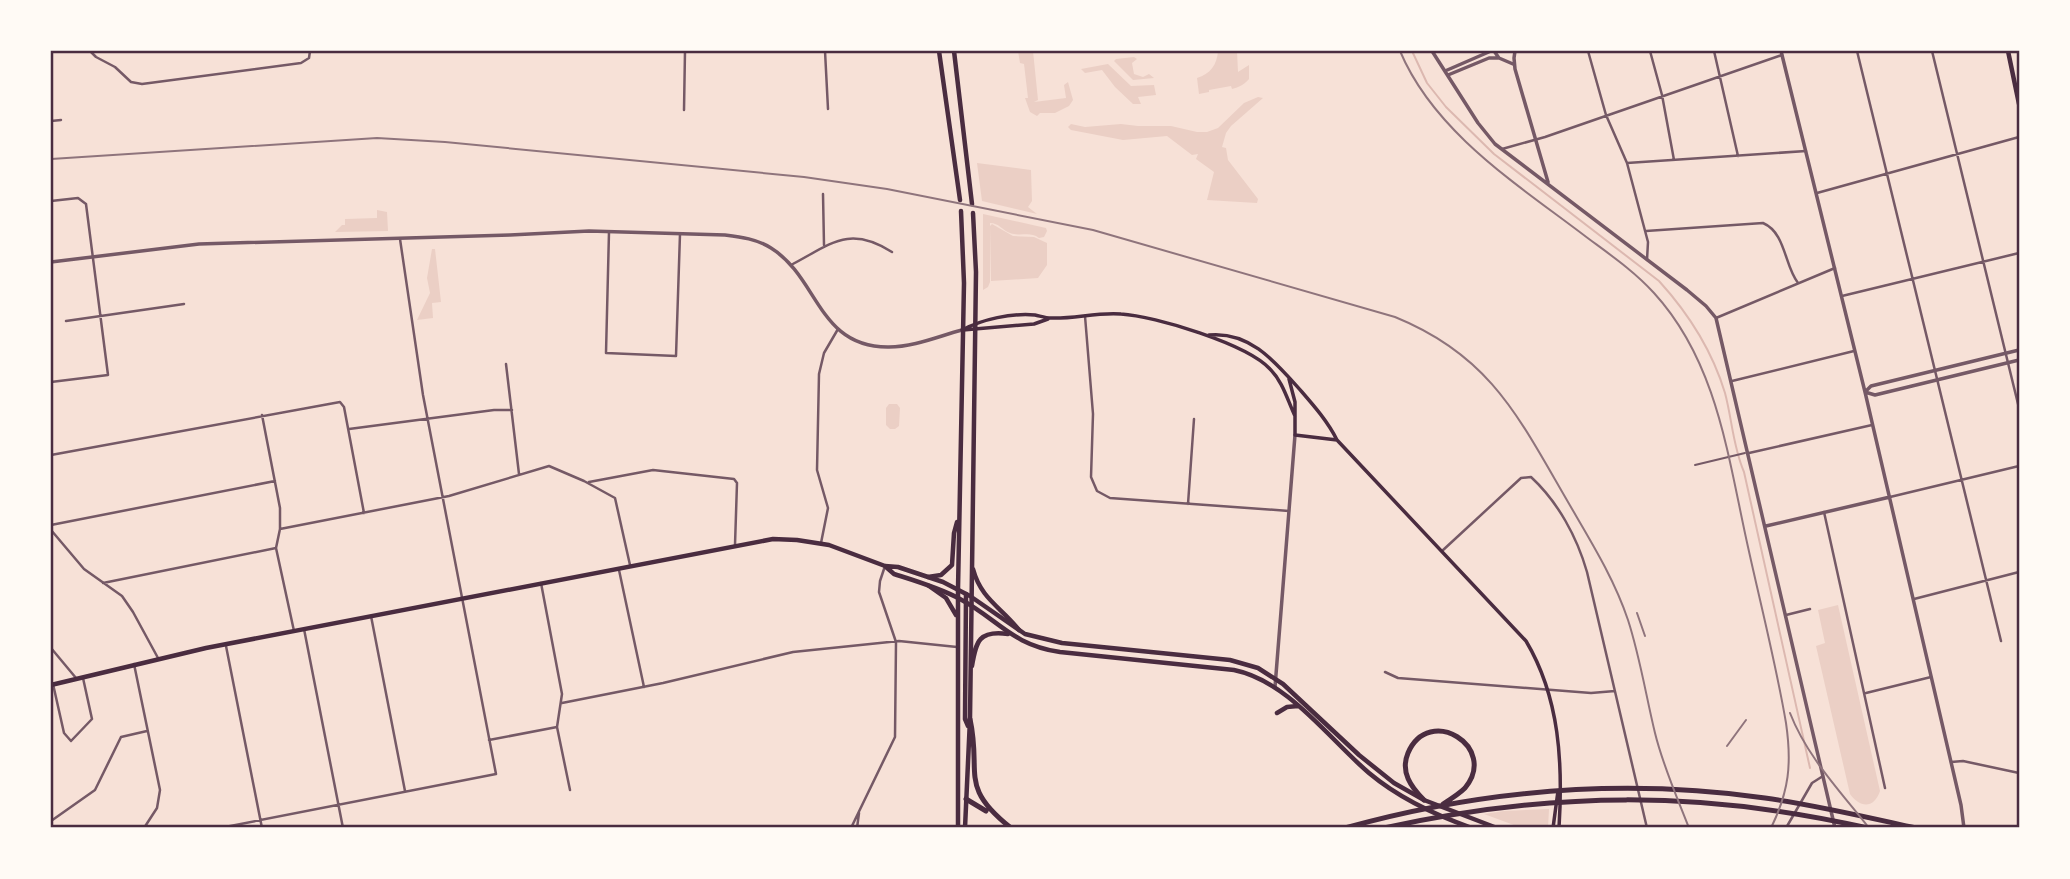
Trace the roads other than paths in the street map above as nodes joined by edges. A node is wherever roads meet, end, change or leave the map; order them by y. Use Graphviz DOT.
graph roads {
  1 [pos="90,51"];
  2 [pos="310,51"];
  3 [pos="685,51"];
  4 [pos="825,51"];
  5 [pos="939,51"];
  6 [pos="954,51"];
  7 [pos="1432,51"];
  8 [pos="1492,51"];
  9 [pos="1588,51"];
  10 [pos="1650,51"];
  11 [pos="1714,51"];
  12 [pos="1857,51"];
  13 [pos="1932,51"];
  14 [pos="2008,51"];
  15 [pos="1515,52"];
  16 [pos="1781,53"];
  17 [pos="1499,58"];
  18 [pos="1505,60"];
  19 [pos="1516,69"];
  20 [pos="1447,73"];
  21 [pos="1718,75"];
  22 [pos="1662,95"];
  23 [pos="2019,104"];
  24 [pos="828,109"];
  25 [pos="684,110"];
  26 [pos="1606,115"];
  27 [pos="61,120"];
  28 [pos="51,121"];
  29 [pos="2019,136"];
  30 [pos="1535,139"];
  31 [pos="1502,149"];
  32 [pos="1807,151"];
  33 [pos="1958,154"];
  34 [pos="1738,156"];
  35 [pos="1674,160"];
  36 [pos="1627,163"];
  37 [pos="1887,174"];
  38 [pos="1548,184"];
  39 [pos="1817,193"];
  40 [pos="823,194"];
  41 [pos="960,200"];
  42 [pos="51,201"];
  43 [pos="972,204"];
  44 [pos="961,211"];
  45 [pos="973,213"];
  46 [pos="1646,231"];
  47 [pos="608,232"];
  48 [pos="680,234"];
  49 [pos="400,239"];
  50 [pos="824,245"];
  51 [pos="892,252"];
  52 [pos="2019,253"];
  53 [pos="91,257"];
  54 [pos="1647,260"];
  55 [pos="1983,261"];
  56 [pos="51,262"];
  57 [pos="791,265"];
  58 [pos="1835,268"];
  59 [pos="1912,279"];
  60 [pos="1798,283"];
  61 [pos="1842,296"];
  62 [pos="184,304"];
  63 [pos="1085,315"];
  64 [pos="100,316"];
  65 [pos="1050,318"];
  66 [pos="1716,318"];
  67 [pos="66,321"];
  68 [pos="975,323"];
  69 [pos="838,330"];
  70 [pos="962,330"];
  71 [pos="975,330"];
  72 [pos="1209,335"];
  73 [pos="2019,350"];
  74 [pos="1855,351"];
  75 [pos="2006,353"];
  76 [pos="2019,360"];
  77 [pos="2008,362"];
  78 [pos="506,364"];
  79 [pos="1934,371"];
  80 [pos="1288,376"];
  81 [pos="1937,380"];
  82 [pos="1732,381"];
  83 [pos="51,382"];
  84 [pos="1865,391"];
  85 [pos="2019,408"];
  86 [pos="512,410"];
  87 [pos="262,415"];
  88 [pos="1295,416"];
  89 [pos="428,419"];
  90 [pos="1194,419"];
  91 [pos="1873,425"];
  92 [pos="349,429"];
  93 [pos="1295,435"];
  94 [pos="1337,440"];
  95 [pos="1749,453"];
  96 [pos="51,455"];
  97 [pos="1695,466"];
  98 [pos="2019,466"];
  99 [pos="519,474"];
  100 [pos="1961,480"];
  101 [pos="275,481"];
  102 [pos="588,483"];
  103 [pos="1890,497"];
  104 [pos="443,498"];
  105 [pos="1188,504"];
  106 [pos="1289,511"];
  107 [pos="1824,512"];
  108 [pos="364,513"];
  109 [pos="959,514"];
  110 [pos="1766,526"];
  111 [pos="51,527"];
  112 [pos="280,530"];
  113 [pos="821,543"];
  114 [pos="735,545"];
  115 [pos="276,548"];
  116 [pos="1442,551"];
  117 [pos="971,561"];
  118 [pos="630,565"];
  119 [pos="885,566"];
  120 [pos="618,568"];
  121 [pos="2019,572"];
  122 [pos="928,577"];
  123 [pos="1985,580"];
  124 [pos="103,583"];
  125 [pos="541,583"];
  126 [pos="929,586"];
  127 [pos="958,589"];
  128 [pos="968,595"];
  129 [pos="462,598"];
  130 [pos="958,598"];
  131 [pos="1914,599"];
  132 [pos="968,604"];
  133 [pos="1810,609"];
  134 [pos="371,615"];
  135 [pos="1786,615"];
  136 [pos="958,623"];
  137 [pos="304,629"];
  138 [pos="1019,630"];
  139 [pos="294,631"];
  140 [pos="1008,634"];
  141 [pos="2001,641"];
  142 [pos="896,642"];
  143 [pos="225,644"];
  144 [pos="957,647"];
  145 [pos="51,648"];
  146 [pos="158,658"];
  147 [pos="134,664"];
  148 [pos="1384,672"];
  149 [pos="83,676"];
  150 [pos="1932,677"];
  151 [pos="76,678"];
  152 [pos="1276,678"];
  153 [pos="970,680"];
  154 [pos="52,684"];
  155 [pos="644,687"];
  156 [pos="1275,687"];
  157 [pos="1546,689"];
  158 [pos="1615,691"];
  159 [pos="1866,693"];
  160 [pos="562,703"];
  161 [pos="1298,706"];
  162 [pos="1277,713"];
  163 [pos="970,719"];
  164 [pos="557,727"];
  165 [pos="148,730"];
  166 [pos="969,730"];
  167 [pos="489,740"];
  168 [pos="1951,762"];
  169 [pos="2019,773"];
  170 [pos="1823,776"];
  171 [pos="1559,782"];
  172 [pos="1885,788"];
  173 [pos="569,790"];
  174 [pos="405,791"];
  175 [pos="966,799"];
  176 [pos="1424,800"];
  177 [pos="338,804"];
  178 [pos="1442,805"];
  179 [pos="859,809"];
  180 [pos="995,816"];
  181 [pos="260,820"];
  182 [pos="51,821"];
  183 [pos="144,828"];
  184 [pos="220,828"];
  185 [pos="261,828"];
  186 [pos="343,828"];
  187 [pos="851,828"];
  188 [pos="857,828"];
  189 [pos="958,828"];
  190 [pos="965,828"];
  191 [pos="1010,828"];
  192 [pos="1345,828"];
  193 [pos="1384,828"];
  194 [pos="1472,828"];
  195 [pos="1497,828"];
  196 [pos="1553,828"];
  197 [pos="1559,828"];
  198 [pos="1647,828"];
  199 [pos="1786,828"];
  200 [pos="1835,828"];
  201 [pos="1868,828"];
  202 [pos="1916,828"];
  203 [pos="1964,828"];
  1 -- 2 [label="street"];
  3 -- 25 [label="street"];
  4 -- 24 [label="street"];
  5 -- 41 [label="main road"];
  6 -- 43 [label="main road"];
  7 -- 20 [label="street"];
  8 -- 17 [label="street"];
  8 -- 20 [label="street"];
  9 -- 26 [label="street"];
  10 -- 22 [label="street"];
  11 -- 21 [label="street"];
  12 -- 37 [label="street"];
  13 -- 33 [label="street"];
  14 -- 23 [label="main road"];
  15 -- 18 [label="street"];
  15 -- 19 [label="street"];
  16 -- 21 [label="street"];
  16 -- 32 [label="street"];
  17 -- 18 [label="street"];
  17 -- 20 [label="street"];
  18 -- 19 [label="street"];
  19 -- 30 [label="street"];
  20 -- 31 [label="street"];
  21 -- 22 [label="street"];
  21 -- 34 [label="street"];
  22 -- 26 [label="street"];
  22 -- 35 [label="street"];
  26 -- 30 [label="street"];
  26 -- 36 [label="street"];
  27 -- 28 [label="street"];
  29 -- 33 [label="street"];
  30 -- 31 [label="street"];
  30 -- 38 [label="street"];
  31 -- 38 [label="street"];
  32 -- 34 [label="street"];
  32 -- 39 [label="street"];
  33 -- 37 [label="street"];
  33 -- 55 [label="street"];
  34 -- 35 [label="street"];
  35 -- 36 [label="street"];
  36 -- 46 [label="street"];
  37 -- 39 [label="street"];
  37 -- 59 [label="street"];
  38 -- 54 [label="street"];
  39 -- 58 [label="street"];
  40 -- 50 [label="street"];
  42 -- 53 [label="street"];
  44 -- 70 [label="main road"];
  45 -- 68 [label="main road"];
  46 -- 54 [label="street"];
  46 -- 60 [label="street"];
  47 -- 48 [label="street"];
  47 -- 48 [label="street"];
  47 -- 49 [label="street"];
  48 -- 57 [label="street"];
  49 -- 53 [label="street"];
  49 -- 89 [label="street"];
  50 -- 51 [label="street"];
  50 -- 57 [label="street"];
  52 -- 55 [label="street"];
  53 -- 56 [label="street"];
  53 -- 64 [label="street"];
  54 -- 66 [label="street"];
  55 -- 59 [label="street"];
  55 -- 75 [label="street"];
  57 -- 69 [label="street"];
  58 -- 60 [label="street"];
  58 -- 61 [label="street"];
  59 -- 61 [label="street"];
  59 -- 79 [label="street"];
  60 -- 66 [label="street"];
  61 -- 74 [label="street"];
  62 -- 64 [label="street"];
  63 -- 65 [label="main road"];
  63 -- 72 [label="main road"];
  63 -- 105 [label="street"];
  64 -- 67 [label="street"];
  64 -- 83 [label="street"];
  65 -- 68 [label="main road"];
  65 -- 71 [label="main road"];
  66 -- 82 [label="street"];
  68 -- 70 [label="main road"];
  68 -- 71 [label="main road"];
  69 -- 70 [label="street"];
  69 -- 113 [label="street"];
  70 -- 71 [label="main road"];
  70 -- 109 [label="main road"];
  71 -- 117 [label="main road"];
  72 -- 80 [label="main road"];
  72 -- 88 [label="main road"];
  73 -- 75 [label="street"];
  74 -- 82 [label="street"];
  74 -- 84 [label="street"];
  75 -- 77 [label="street"];
  75 -- 79 [label="street"];
  76 -- 77 [label="street"];
  77 -- 81 [label="street"];
  77 -- 85 [label="street"];
  78 -- 86 [label="street"];
  79 -- 81 [label="street"];
  79 -- 84 [label="street"];
  80 -- 88 [label="main road"];
  80 -- 94 [label="main road"];
  81 -- 84 [label="street"];
  81 -- 100 [label="street"];
  82 -- 95 [label="street"];
  84 -- 91 [label="street"];
  86 -- 89 [label="street"];
  86 -- 99 [label="street"];
  87 -- 92 [label="street"];
  87 -- 96 [label="street"];
  87 -- 101 [label="street"];
  88 -- 93 [label="main road"];
  89 -- 92 [label="street"];
  89 -- 104 [label="street"];
  90 -- 105 [label="street"];
  91 -- 95 [label="street"];
  91 -- 103 [label="street"];
  92 -- 108 [label="street"];
  93 -- 94 [label="main road"];
  93 -- 106 [label="street"];
  94 -- 116 [label="main road"];
  95 -- 97 [label="lane"];
  95 -- 110 [label="street"];
  98 -- 100 [label="street"];
  99 -- 102 [label="street"];
  99 -- 104 [label="street"];
  100 -- 103 [label="street"];
  100 -- 123 [label="street"];
  101 -- 111 [label="street"];
  101 -- 112 [label="street"];
  102 -- 114 [label="street"];
  102 -- 118 [label="street"];
  103 -- 107 [label="street"];
  103 -- 131 [label="street"];
  104 -- 108 [label="street"];
  104 -- 129 [label="street"];
  105 -- 106 [label="street"];
  106 -- 152 [label="street"];
  107 -- 110 [label="street"];
  107 -- 159 [label="street"];
  108 -- 112 [label="street"];
  109 -- 122 [label="main road"];
  109 -- 127 [label="main road"];
  110 -- 135 [label="street"];
  111 -- 124 [label="street"];
  112 -- 115 [label="street"];
  113 -- 114 [label="main road"];
  113 -- 119 [label="main road"];
  114 -- 118 [label="main road"];
  115 -- 124 [label="street"];
  115 -- 139 [label="street"];
  116 -- 157 [label="main road"];
  116 -- 158 [label="street"];
  117 -- 128 [label="main road"];
  117 -- 138 [label="main road"];
  118 -- 120 [label="main road"];
  119 -- 122 [label="main road"];
  119 -- 126 [label="main road"];
  119 -- 142 [label="street"];
  120 -- 125 [label="main road"];
  120 -- 155 [label="street"];
  121 -- 123 [label="street"];
  122 -- 127 [label="main road"];
  123 -- 131 [label="street"];
  123 -- 141 [label="street"];
  124 -- 146 [label="street"];
  125 -- 129 [label="main road"];
  125 -- 160 [label="street"];
  126 -- 130 [label="main road"];
  126 -- 136 [label="main road"];
  127 -- 128 [label="main road"];
  127 -- 130 [label="main road"];
  128 -- 132 [label="main road"];
  128 -- 138 [label="main road"];
  129 -- 134 [label="main road"];
  129 -- 167 [label="street"];
  130 -- 132 [label="main road"];
  130 -- 136 [label="main road"];
  131 -- 150 [label="street"];
  132 -- 140 [label="main road"];
  132 -- 153 [label="main road"];
  132 -- 166 [label="main road"];
  133 -- 135 [label="street"];
  134 -- 137 [label="main road"];
  134 -- 174 [label="street"];
  135 -- 170 [label="street"];
  136 -- 144 [label="main road"];
  137 -- 139 [label="main road"];
  137 -- 177 [label="street"];
  138 -- 152 [label="main road"];
  139 -- 143 [label="main road"];
  140 -- 153 [label="main road"];
  140 -- 156 [label="main road"];
  142 -- 144 [label="street"];
  142 -- 155 [label="street"];
  142 -- 179 [label="street"];
  143 -- 146 [label="main road"];
  143 -- 181 [label="street"];
  144 -- 189 [label="main road"];
  145 -- 151 [label="street"];
  146 -- 147 [label="main road"];
  147 -- 149 [label="main road"];
  147 -- 165 [label="street"];
  148 -- 157 [label="street"];
  149 -- 151 [label="main road"];
  149 -- 154 [label="street"];
  150 -- 159 [label="street"];
  150 -- 168 [label="street"];
  151 -- 154 [label="main road"];
  152 -- 156 [label="street"];
  152 -- 176 [label="main road"];
  153 -- 163 [label="main road"];
  155 -- 160 [label="street"];
  156 -- 161 [label="main road"];
  157 -- 158 [label="street"];
  157 -- 171 [label="main road"];
  158 -- 198 [label="street"];
  159 -- 172 [label="street"];
  160 -- 164 [label="street"];
  161 -- 162 [label="main road"];
  161 -- 194 [label="main road"];
  163 -- 166 [label="main road"];
  163 -- 180 [label="highway"];
  164 -- 167 [label="street"];
  164 -- 173 [label="street"];
  165 -- 182 [label="street"];
  165 -- 183 [label="street"];
  166 -- 175 [label="main road"];
  167 -- 174 [label="street"];
  168 -- 169 [label="street"];
  168 -- 203 [label="street"];
  170 -- 199 [label="street"];
  170 -- 200 [label="street"];
  171 -- 196 [label="main road"];
  171 -- 197 [label="main road"];
  174 -- 177 [label="street"];
  175 -- 180 [label="highway"];
  175 -- 190 [label="main road"];
  176 -- 178 [label="highway"];
  176 -- 195 [label="main road"];
  177 -- 181 [label="street"];
  177 -- 186 [label="street"];
  178 -- 192 [label="highway"];
  178 -- 202 [label="highway"];
  179 -- 187 [label="street"];
  179 -- 188 [label="street"];
  180 -- 191 [label="highway"];
  181 -- 184 [label="street"];
  181 -- 185 [label="street"];
  193 -- 201 [label="highway"];
}
